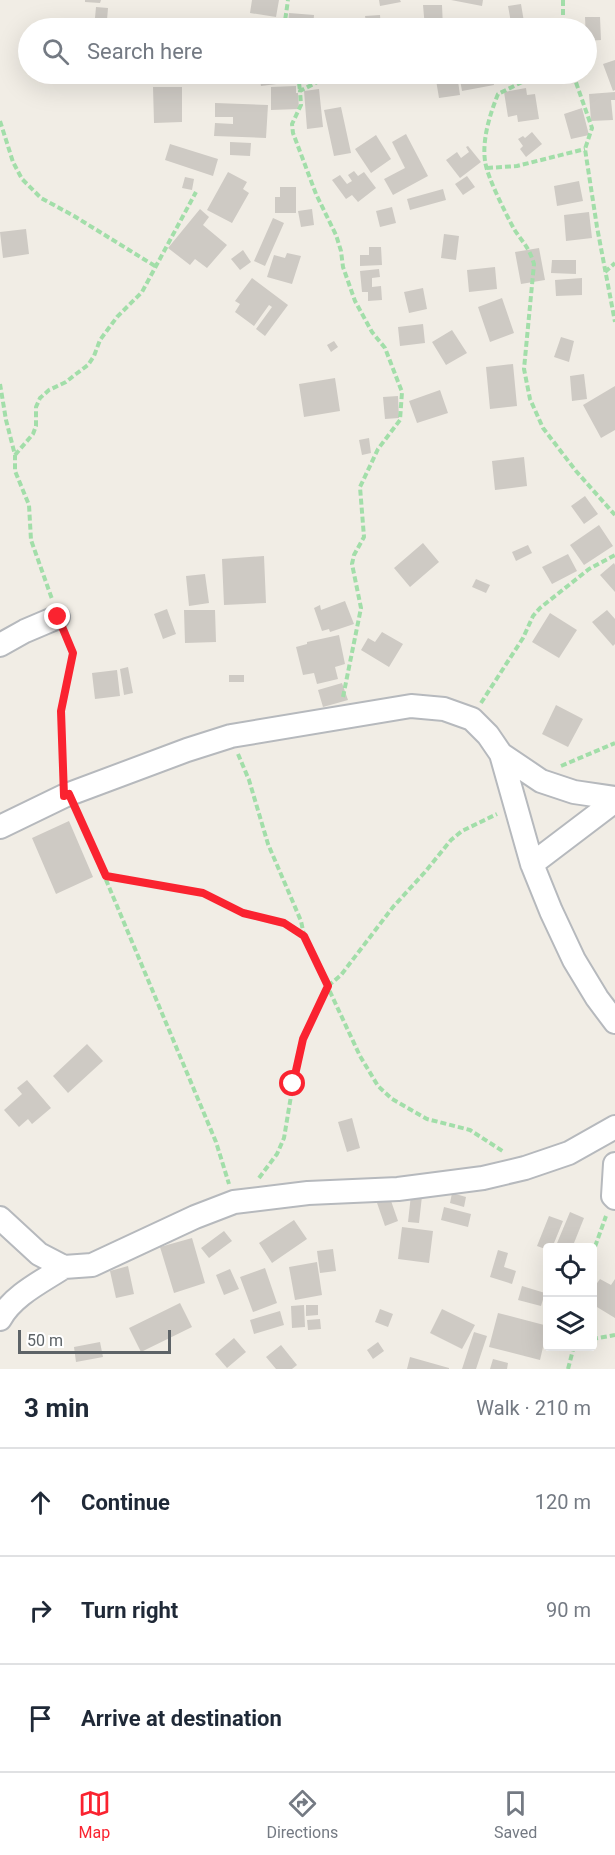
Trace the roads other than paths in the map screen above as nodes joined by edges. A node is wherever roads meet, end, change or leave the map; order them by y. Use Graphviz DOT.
graph roads {
  1 [pos="58,617"];
  2 [pos="0,645"];
  3 [pos="501,754"];
  4 [pos="615,800"];
  5 [pos="0,827"];
  6 [pos="532,864"];
  7 [pos="615,1022"];
  8 [pos="615,1126"];
  9 [pos="615,1164"];
  10 [pos="614,1197"];
  11 [pos="0,1218"];
  12 [pos="64,1267"];
  13 [pos="0,1319"];
  1 -- 2 [label="street"];
  3 -- 4 [label="street"];
  3 -- 5 [label="street"];
  3 -- 6 [label="street"];
  4 -- 6 [label="street"];
  6 -- 7 [label="street"];
  8 -- 12 [label="street"];
  9 -- 10 [label="street"];
  11 -- 12 [label="street"];
  12 -- 13 [label="street"];
}
